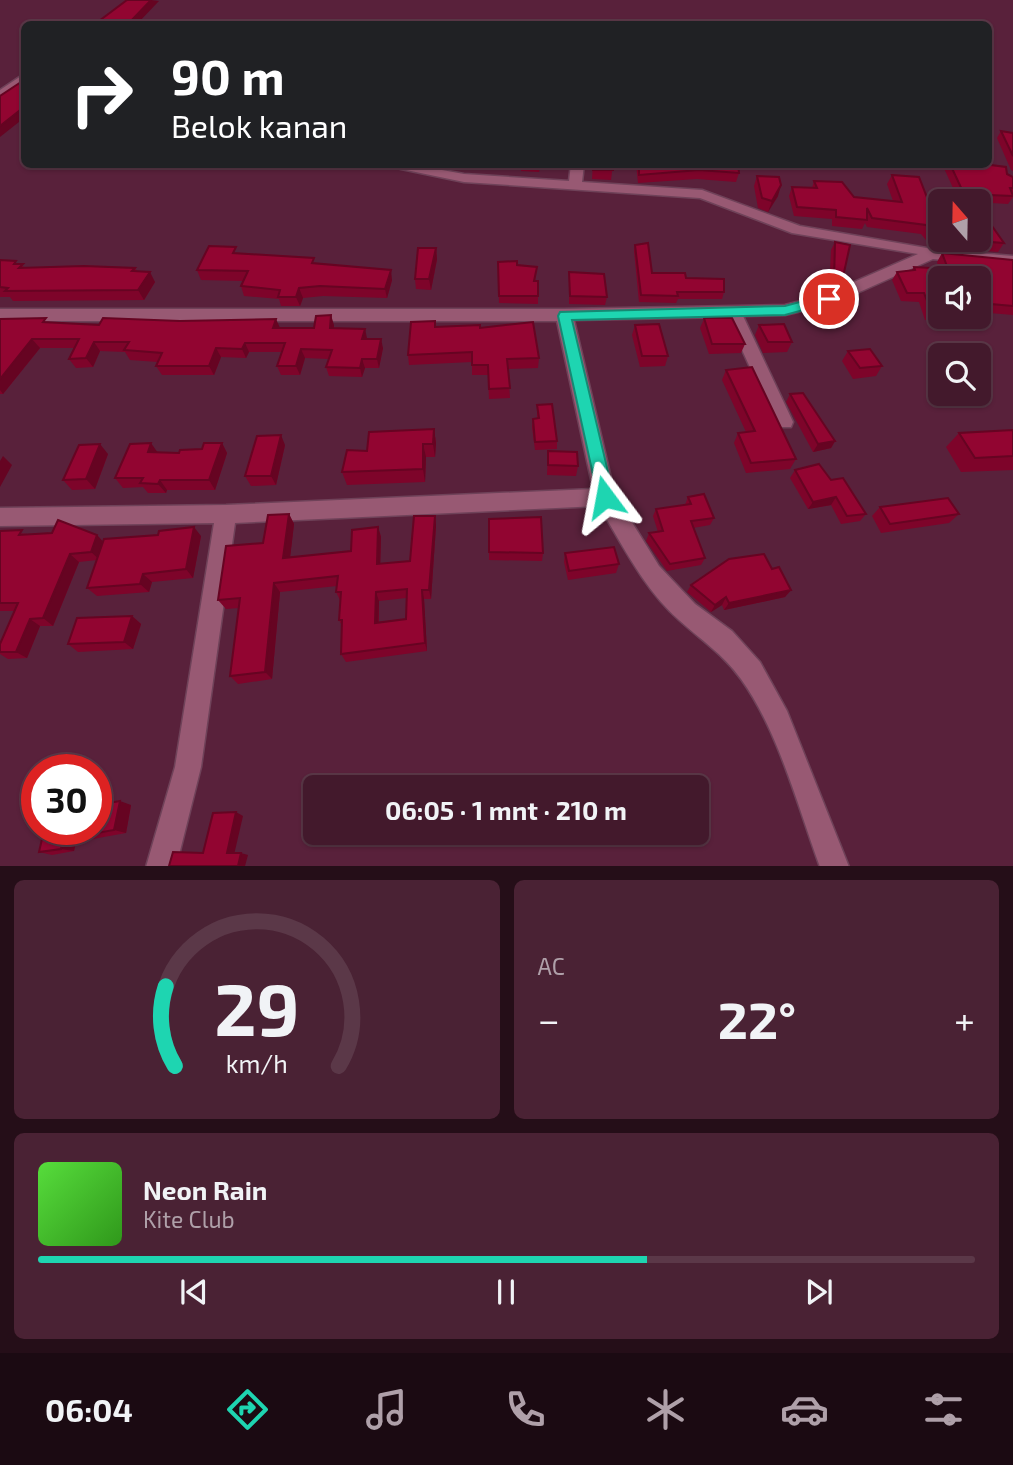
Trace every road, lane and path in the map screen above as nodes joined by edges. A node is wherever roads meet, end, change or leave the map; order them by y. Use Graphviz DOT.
graph roads {
  1 [pos="21,79"];
  2 [pos="3,92"];
  3 [pos="21,94"];
  4 [pos="406,168"];
  5 [pos="577,168"];
  6 [pos="575,187"];
  7 [pos="940,253"];
  8 [pos="1013,261"];
  9 [pos="733,313"];
  10 [pos="0,315"];
  11 [pos="564,316"];
  12 [pos="784,422"];
  13 [pos="605,497"];
  14 [pos="226,514"];
  15 [pos="0,517"];
  16 [pos="161,866"];
  17 [pos="835,866"];
  1 -- 2 [label="street"];
  2 -- 3 [label="street"];
  4 -- 6 [label="street"];
  5 -- 6 [label="street"];
  6 -- 7 [label="street"];
  7 -- 8 [label="street"];
  7 -- 9 [label="street"];
  9 -- 11 [label="street"];
  9 -- 12 [label="street"];
  10 -- 11 [label="street"];
  11 -- 13 [label="street"];
  13 -- 14 [label="street"];
  13 -- 17 [label="street"];
  14 -- 15 [label="street"];
  14 -- 16 [label="street"];
}
